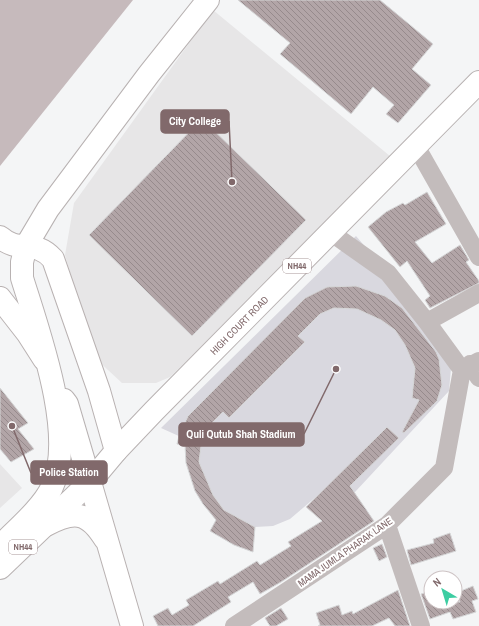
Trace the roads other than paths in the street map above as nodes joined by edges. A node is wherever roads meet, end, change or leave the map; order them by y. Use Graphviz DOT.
graph roads {
  1 [pos="208,0"];
  2 [pos="479,82"];
  3 [pos="416,146"];
  4 [pos="330,232"];
  5 [pos="0,237"];
  6 [pos="26,246"];
  7 [pos="479,257"];
  8 [pos="479,293"];
  9 [pos="0,298"];
  10 [pos="427,322"];
  11 [pos="472,368"];
  12 [pos="51,376"];
  13 [pos="116,451"];
  14 [pos="90,482"];
  15 [pos="46,525"];
  16 [pos="387,525"];
  17 [pos="0,546"];
  18 [pos="110,547"];
  19 [pos="0,568"];
  20 [pos="132,626"];
  21 [pos="234,626"];
  22 [pos="421,626"];
  1 -- 6 [label="main road, NH44"];
  2 -- 3 [label="main road, HIGH COURT ROAD / NH44"];
  3 -- 4 [label="main road, HIGH COURT ROAD / NH44"];
  3 -- 7 [label="street"];
  4 -- 10 [label="street"];
  4 -- 13 [label="main road, HIGH COURT ROAD / NH44"];
  5 -- 6 [label="main road"];
  6 -- 12 [label="main road, NH44"];
  6 -- 13 [label="main road"];
  8 -- 10 [label="street"];
  9 -- 12 [label="main road"];
  10 -- 11 [label="street"];
  11 -- 16 [label="street, MAMA JUMLA PHARAK LANE"];
  12 -- 14 [label="main road"];
  12 -- 17 [label="main road, NH44"];
  13 -- 14 [label="main road, HIGH COURT ROAD / NH44"];
  14 -- 15 [label="main road, HIGH COURT ROAD / NH44"];
  14 -- 18 [label="main road"];
  15 -- 18 [label="main road"];
  15 -- 19 [label="main road, HIGH COURT ROAD / NH44"];
  16 -- 21 [label="street, MAMA JUMLA PHARAK LANE"];
  16 -- 22 [label="street"];
  18 -- 20 [label="main road"];
}
